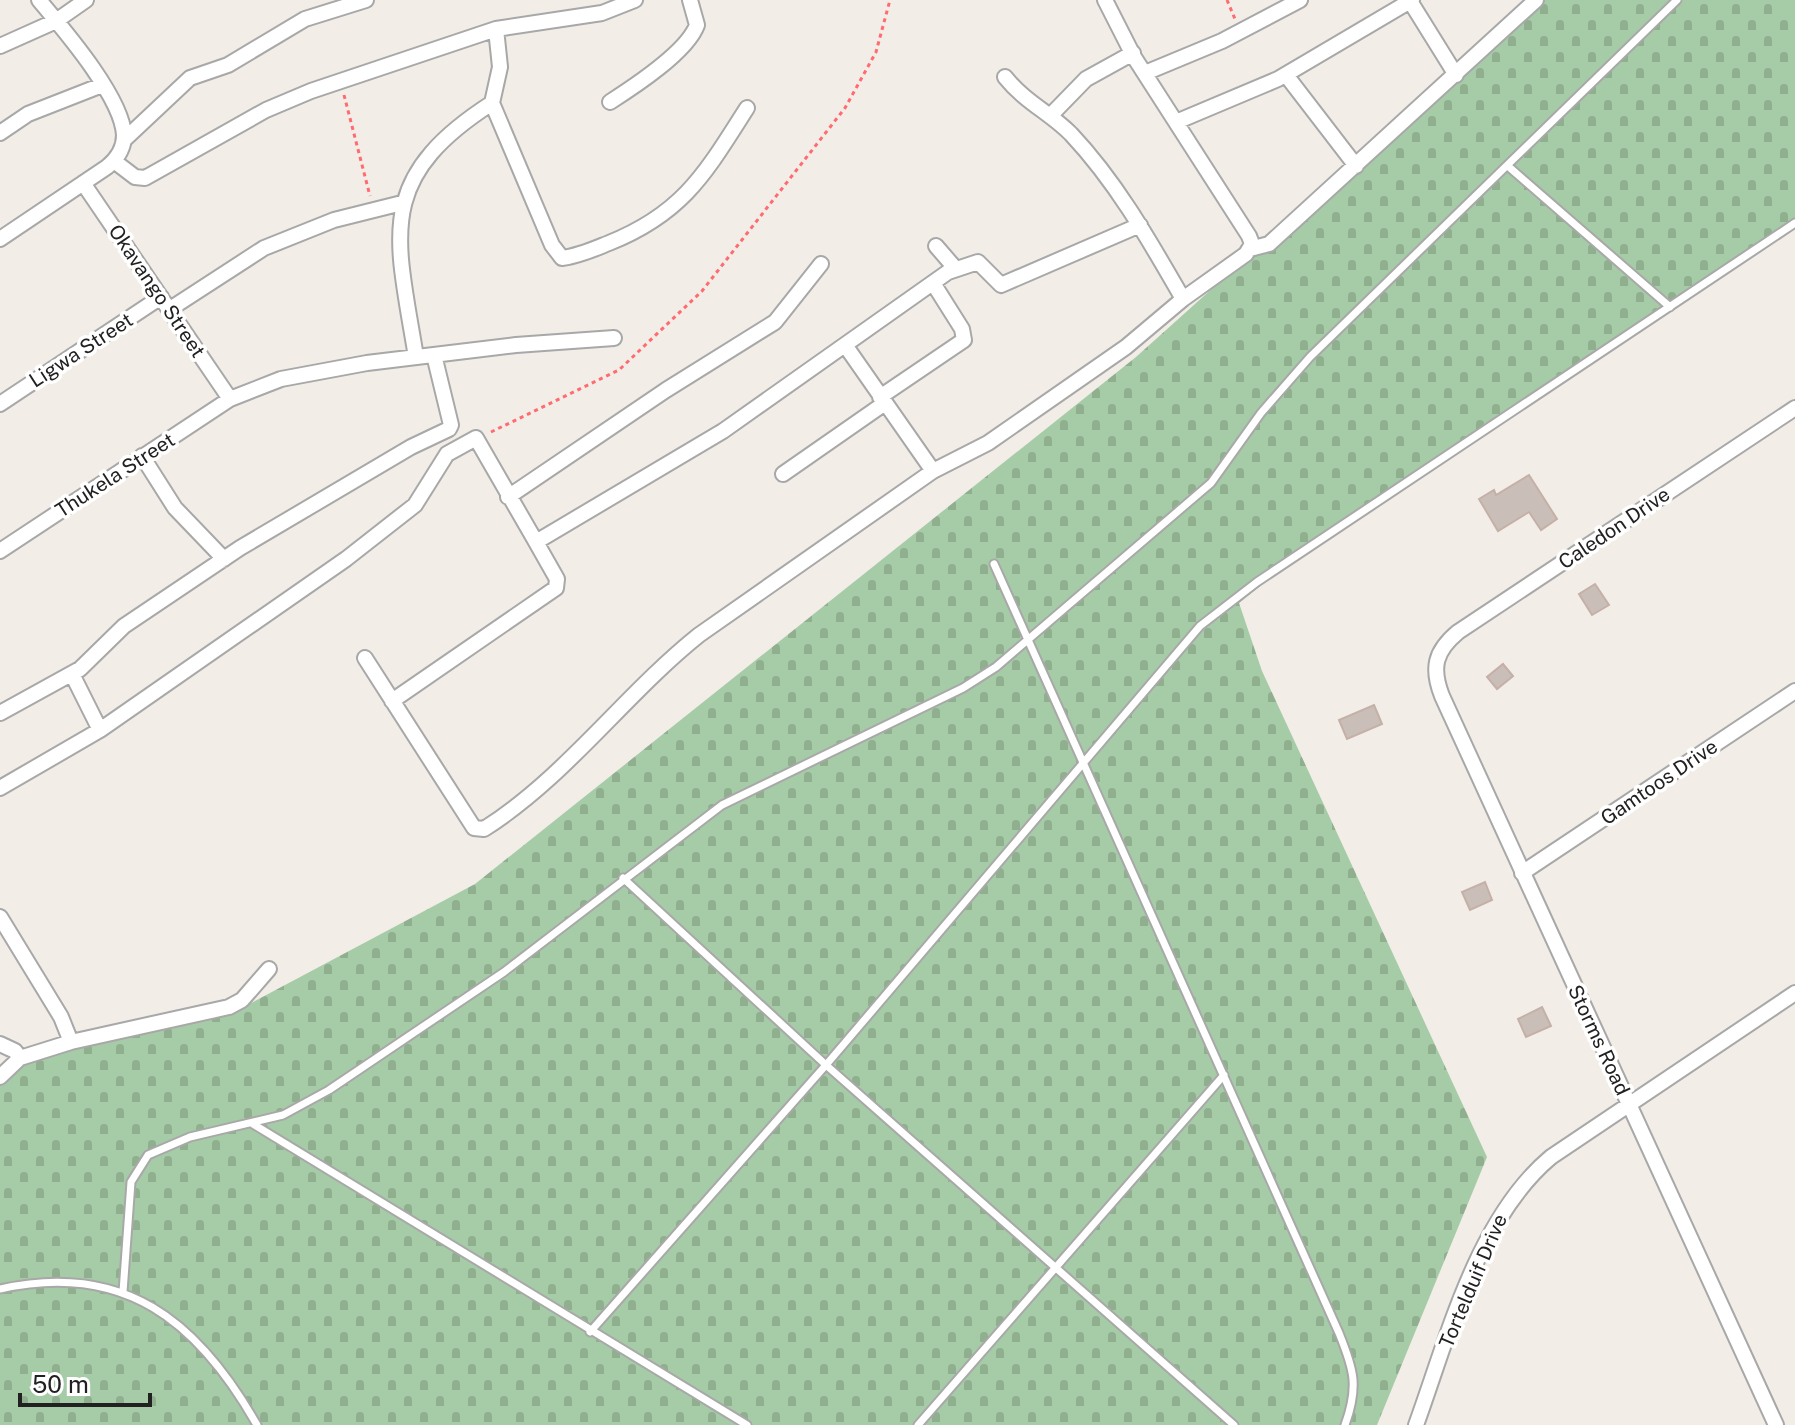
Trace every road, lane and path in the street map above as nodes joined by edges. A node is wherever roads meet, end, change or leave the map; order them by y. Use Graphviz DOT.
graph roads {
  1 [pos="39,0"];
  2 [pos="86,0"];
  3 [pos="366,0"];
  4 [pos="635,0"];
  5 [pos="690,0"];
  6 [pos="890,0"];
  7 [pos="1105,0"];
  8 [pos="1300,0"];
  9 [pos="1411,0"];
  10 [pos="1536,0"];
  11 [pos="1677,0"];
  12 [pos="56,21"];
  13 [pos="496,29"];
  14 [pos="0,46"];
  15 [pos="1133,53"];
  16 [pos="1145,73"];
  17 [pos="1286,75"];
  18 [pos="1456,75"];
  19 [pos="1005,77"];
  20 [pos="341,81"];
  21 [pos="102,85"];
  22 [pos="610,102"];
  23 [pos="492,103"];
  24 [pos="747,108"];
  25 [pos="1050,116"];
  26 [pos="1176,122"];
  27 [pos="0,133"];
  28 [pos="124,140"];
  29 [pos="114,161"];
  30 [pos="1356,166"];
  31 [pos="1509,167"];
  32 [pos="83,183"];
  33 [pos="402,203"];
  34 [pos="373,208"];
  35 [pos="1795,223"];
  36 [pos="1140,225"];
  37 [pos="0,239"];
  38 [pos="936,246"];
  39 [pos="1250,249"];
  40 [pos="821,264"];
  41 [pos="955,268"];
  42 [pos="933,283"];
  43 [pos="1183,299"];
  44 [pos="166,303"];
  45 [pos="1670,307"];
  46 [pos="614,338"];
  47 [pos="845,345"];
  48 [pos="434,355"];
  49 [pos="416,357"];
  50 [pos="230,399"];
  51 [pos="882,400"];
  52 [pos="0,404"];
  53 [pos="1795,408"];
  54 [pos="476,438"];
  55 [pos="142,456"];
  56 [pos="933,471"];
  57 [pos="783,474"];
  58 [pos="508,497"];
  59 [pos="536,542"];
  60 [pos="0,551"];
  61 [pos="224,559"];
  62 [pos="994,564"];
  63 [pos="1028,640"];
  64 [pos="1438,653"];
  65 [pos="365,658"];
  66 [pos="72,674"];
  67 [pos="1795,691"];
  68 [pos="392,701"];
  69 [pos="0,713"];
  70 [pos="100,730"];
  71 [pos="1082,760"];
  72 [pos="0,788"];
  73 [pos="1522,873"];
  74 [pos="623,878"];
  75 [pos="0,917"];
  76 [pos="269,969"];
  77 [pos="1795,993"];
  78 [pos="71,1042"];
  79 [pos="0,1044"];
  80 [pos="20,1058"];
  81 [pos="826,1065"];
  82 [pos="1224,1075"];
  83 [pos="0,1077"];
  84 [pos="1629,1106"];
  85 [pos="253,1124"];
  86 [pos="1055,1267"];
  87 [pos="0,1289"];
  88 [pos="123,1292"];
  89 [pos="590,1332"];
  90 [pos="257,1425"];
  91 [pos="747,1425"];
  92 [pos="918,1425"];
  93 [pos="1234,1425"];
  94 [pos="1345,1425"];
  95 [pos="1416,1425"];
  96 [pos="1776,1425"];
  1 -- 12 [label="street"];
  2 -- 12 [label="street"];
  3 -- 28 [label="street"];
  4 -- 13 [label="street"];
  5 -- 22 [label="street"];
  6 -- 54 [label="path"];
  7 -- 15 [label="street"];
  8 -- 16 [label="street"];
  9 -- 17 [label="street"];
  9 -- 18 [label="street"];
  10 -- 18 [label="street"];
  11 -- 31 [label="lane"];
  12 -- 14 [label="street"];
  12 -- 21 [label="street"];
  13 -- 20 [label="street"];
  13 -- 23 [label="street"];
  15 -- 16 [label="street"];
  15 -- 25 [label="street"];
  16 -- 26 [label="street"];
  17 -- 26 [label="street"];
  17 -- 30 [label="street"];
  18 -- 30 [label="street"];
  19 -- 25 [label="street"];
  20 -- 29 [label="street"];
  20 -- 34 [label="path"];
  21 -- 27 [label="street"];
  21 -- 28 [label="street"];
  23 -- 24 [label="street"];
  23 -- 33 [label="street"];
  25 -- 36 [label="street"];
  26 -- 39 [label="street"];
  28 -- 29 [label="street"];
  29 -- 32 [label="street"];
  30 -- 39 [label="street"];
  31 -- 45 [label="lane"];
  31 -- 63 [label="lane"];
  32 -- 37 [label="street"];
  32 -- 44 [label="street, Okavango Street"];
  33 -- 34 [label="street, Ligwa Street"];
  33 -- 49 [label="street"];
  34 -- 44 [label="street, Ligwa Street"];
  35 -- 45 [label="lane"];
  36 -- 41 [label="street"];
  36 -- 43 [label="street"];
  38 -- 41 [label="street"];
  39 -- 43 [label="street"];
  40 -- 58 [label="street"];
  41 -- 42 [label="street"];
  42 -- 47 [label="street"];
  42 -- 51 [label="street"];
  43 -- 56 [label="street"];
  44 -- 50 [label="street, Okavango Street"];
  44 -- 52 [label="street, Ligwa Street"];
  45 -- 71 [label="lane"];
  46 -- 48 [label="street, Thukela Street"];
  47 -- 51 [label="street"];
  47 -- 59 [label="street"];
  48 -- 49 [label="street, Thukela Street"];
  48 -- 61 [label="street"];
  49 -- 50 [label="street, Thukela Street"];
  50 -- 55 [label="street, Thukela Street"];
  51 -- 56 [label="street"];
  51 -- 57 [label="street"];
  53 -- 64 [label="street, Caledon Drive"];
  54 -- 58 [label="street"];
  54 -- 70 [label="street"];
  55 -- 60 [label="street, Thukela Street"];
  55 -- 61 [label="street"];
  56 -- 68 [label="street"];
  58 -- 59 [label="street"];
  59 -- 68 [label="street"];
  61 -- 66 [label="street"];
  62 -- 63 [label="lane"];
  63 -- 71 [label="lane"];
  63 -- 74 [label="lane"];
  64 -- 73 [label="street, Storms Road"];
  65 -- 68 [label="street"];
  66 -- 69 [label="street"];
  66 -- 70 [label="street"];
  67 -- 73 [label="street, Gamtoos Drive"];
  70 -- 72 [label="street"];
  71 -- 81 [label="lane"];
  71 -- 82 [label="lane"];
  73 -- 84 [label="street, Storms Road"];
  74 -- 81 [label="lane"];
  74 -- 85 [label="lane"];
  75 -- 78 [label="street"];
  76 -- 78 [label="street"];
  77 -- 84 [label="street, Tortelduif Drive"];
  78 -- 80 [label="street"];
  79 -- 80 [label="street"];
  80 -- 83 [label="street"];
  81 -- 86 [label="lane"];
  81 -- 89 [label="lane"];
  82 -- 86 [label="lane"];
  82 -- 94 [label="lane"];
  84 -- 95 [label="street, Tortelduif Drive"];
  84 -- 96 [label="street, Storms Road"];
  85 -- 88 [label="lane"];
  85 -- 89 [label="lane"];
  86 -- 92 [label="lane"];
  86 -- 93 [label="lane"];
  87 -- 88 [label="lane"];
  88 -- 90 [label="lane"];
  89 -- 91 [label="lane"];
}
